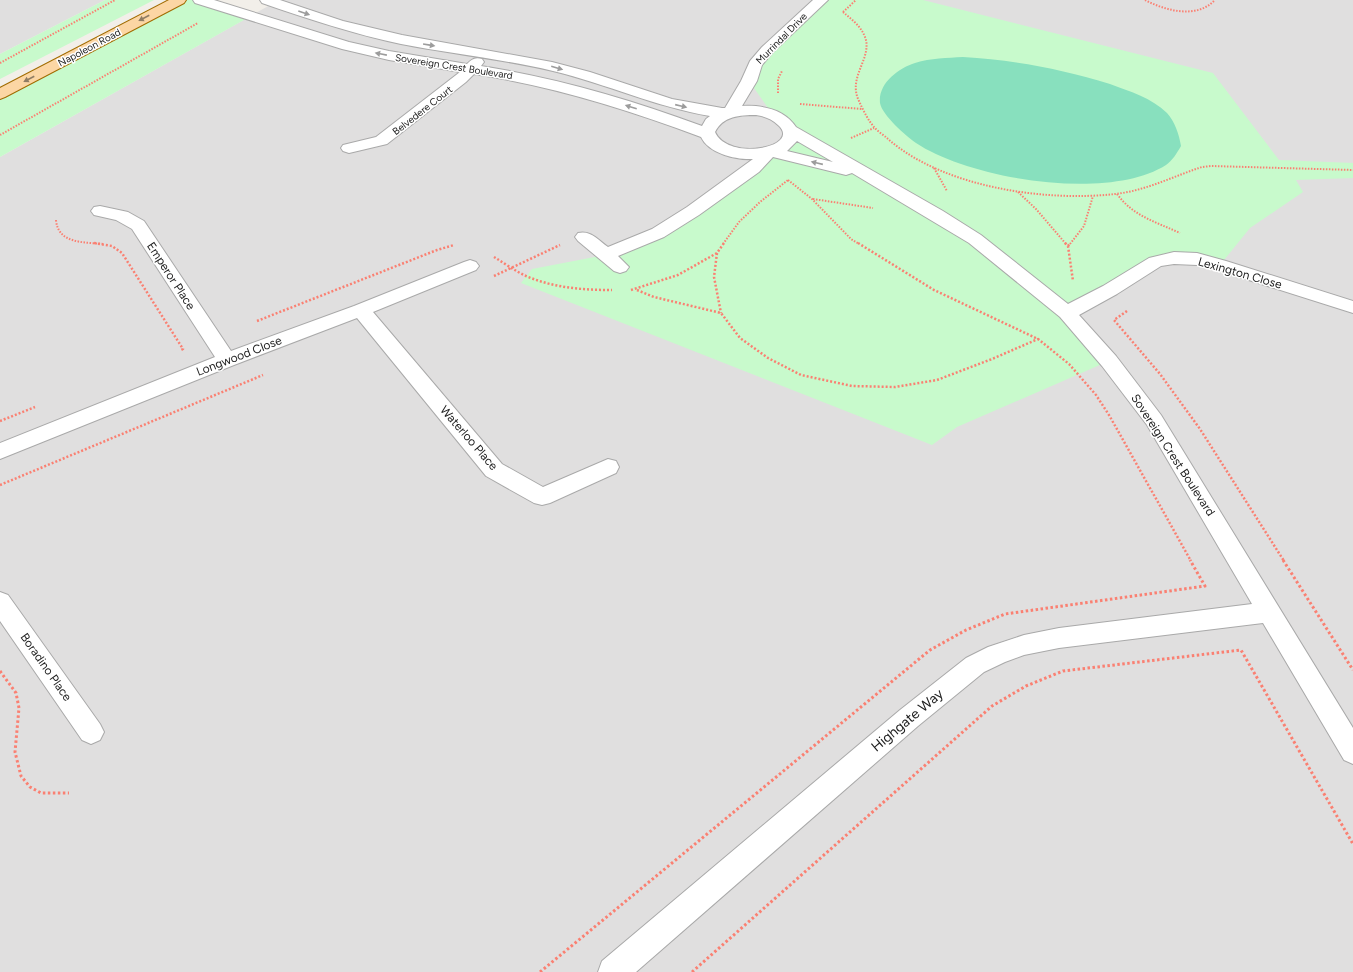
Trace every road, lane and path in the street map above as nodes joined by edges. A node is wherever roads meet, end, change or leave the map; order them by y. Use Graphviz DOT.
graph roads {
  1 [pos="115,0"];
  2 [pos="154,0"];
  3 [pos="179,0"];
  4 [pos="200,0"];
  5 [pos="267,0"];
  6 [pos="821,0"];
  7 [pos="856,0"];
  8 [pos="1145,0"];
  9 [pos="1215,0"];
  10 [pos="225,8"];
  11 [pos="843,12"];
  12 [pos="839,16"];
  13 [pos="484,54"];
  14 [pos="0,63"];
  15 [pos="786,66"];
  16 [pos="470,70"];
  17 [pos="0,80"];
  18 [pos="749,82"];
  19 [pos="0,94"];
  20 [pos="780,98"];
  21 [pos="795,104"];
  22 [pos="862,109"];
  23 [pos="729,112"];
  24 [pos="773,115"];
  25 [pos="790,130"];
  26 [pos="707,134"];
  27 [pos="0,135"];
  28 [pos="349,148"];
  29 [pos="733,152"];
  30 [pos="770,153"];
  31 [pos="1353,170"];
  32 [pos="869,175"];
  33 [pos="782,178"];
  34 [pos="732,182"];
  35 [pos="1018,192"];
  36 [pos="1093,196"];
  37 [pos="812,199"];
  38 [pos="874,208"];
  39 [pos="100,212"];
  40 [pos="56,220"];
  41 [pos="584,237"];
  42 [pos="1068,246"];
  43 [pos="717,253"];
  44 [pos="605,255"];
  45 [pos="470,266"];
  46 [pos="620,267"];
  47 [pos="1073,287"];
  48 [pos="636,290"];
  49 [pos="1133,306"];
  50 [pos="1353,307"];
  51 [pos="362,310"];
  52 [pos="721,313"];
  53 [pos="1067,313"];
  54 [pos="1038,339"];
  55 [pos="183,349"];
  56 [pos="227,360"];
  57 [pos="264,375"];
  58 [pos="2,451"];
  59 [pos="608,467"];
  60 [pos="0,485"];
  61 [pos="1205,586"];
  62 [pos="0,602"];
  63 [pos="1268,612"];
  64 [pos="1353,670"];
  65 [pos="0,671"];
  66 [pos="91,732"];
  67 [pos="1353,752"];
  68 [pos="69,793"];
  69 [pos="1353,844"];
  70 [pos="614,972"];
  71 [pos="692,972"];
  1 -- 14 [label="path"];
  2 -- 17 [label="main road, Napoleon Road"];
  3 -- 19 [label="main road, Napoleon Road, one-way"];
  4 -- 10 [label="street, Sovereign Crest Boulevard"];
  5 -- 13 [label="street, Sovereign Crest Boulevard, one-way"];
  6 -- 18 [label="street, Murrindal Drive"];
  7 -- 11 [label="path"];
  8 -- 9 [label="path"];
  16 -- 10 [label="street, Sovereign Crest Boulevard, one-way"];
  10 -- 27 [label="path"];
  11 -- 12 [label="path"];
  11 -- 22 [label="path"];
  13 -- 16 [label="street, Belvedere Court"];
  13 -- 23 [label="street, Sovereign Crest Boulevard, one-way"];
  15 -- 20 [label="path"];
  26 -- 16 [label="street, Sovereign Crest Boulevard, one-way"];
  16 -- 28 [label="street, Belvedere Court"];
  18 -- 23 [label="street, Murrindal Drive"];
  18 -- 24 [label="street"];
  21 -- 22 [label="path"];
  22 -- 35 [label="path"];
  23 -- 24 [label="street, Sovereign Crest Boulevard"];
  23 -- 26 [label="street"];
  24 -- 25 [label="street, Sovereign Crest Boulevard"];
  25 -- 30 [label="street"];
  25 -- 32 [label="street, Sovereign Crest Boulevard"];
  26 -- 29 [label="street, Sovereign Crest Boulevard"];
  29 -- 30 [label="street, Sovereign Crest Boulevard"];
  29 -- 34 [label="street"];
  32 -- 30 [label="street, Sovereign Crest Boulevard, one-way"];
  30 -- 34 [label="street"];
  31 -- 36 [label="path"];
  32 -- 53 [label="street, Sovereign Crest Boulevard"];
  33 -- 37 [label="path"];
  34 -- 44 [label="street"];
  35 -- 36 [label="path"];
  35 -- 42 [label="path"];
  36 -- 42 [label="path"];
  37 -- 38 [label="path"];
  37 -- 54 [label="path"];
  39 -- 56 [label="street, Emperor Place"];
  40 -- 55 [label="path"];
  41 -- 44 [label="street"];
  42 -- 47 [label="path"];
  43 -- 52 [label="path"];
  44 -- 46 [label="street"];
  45 -- 51 [label="street, Longwood Close"];
  48 -- 52 [label="path"];
  49 -- 64 [label="path"];
  50 -- 53 [label="street, Lexington Close"];
  51 -- 56 [label="street, Longwood Close"];
  51 -- 59 [label="street, Waterloo Place"];
  52 -- 54 [label="path"];
  53 -- 63 [label="street, Sovereign Crest Boulevard"];
  54 -- 61 [label="path"];
  56 -- 58 [label="street, Longwood Close"];
  57 -- 60 [label="path"];
  62 -- 66 [label="street, Boradino Place"];
  63 -- 67 [label="street, Sovereign Crest Boulevard"];
  63 -- 70 [label="street, Highgate Way"];
  65 -- 68 [label="path"];
  69 -- 71 [label="path"];
}
